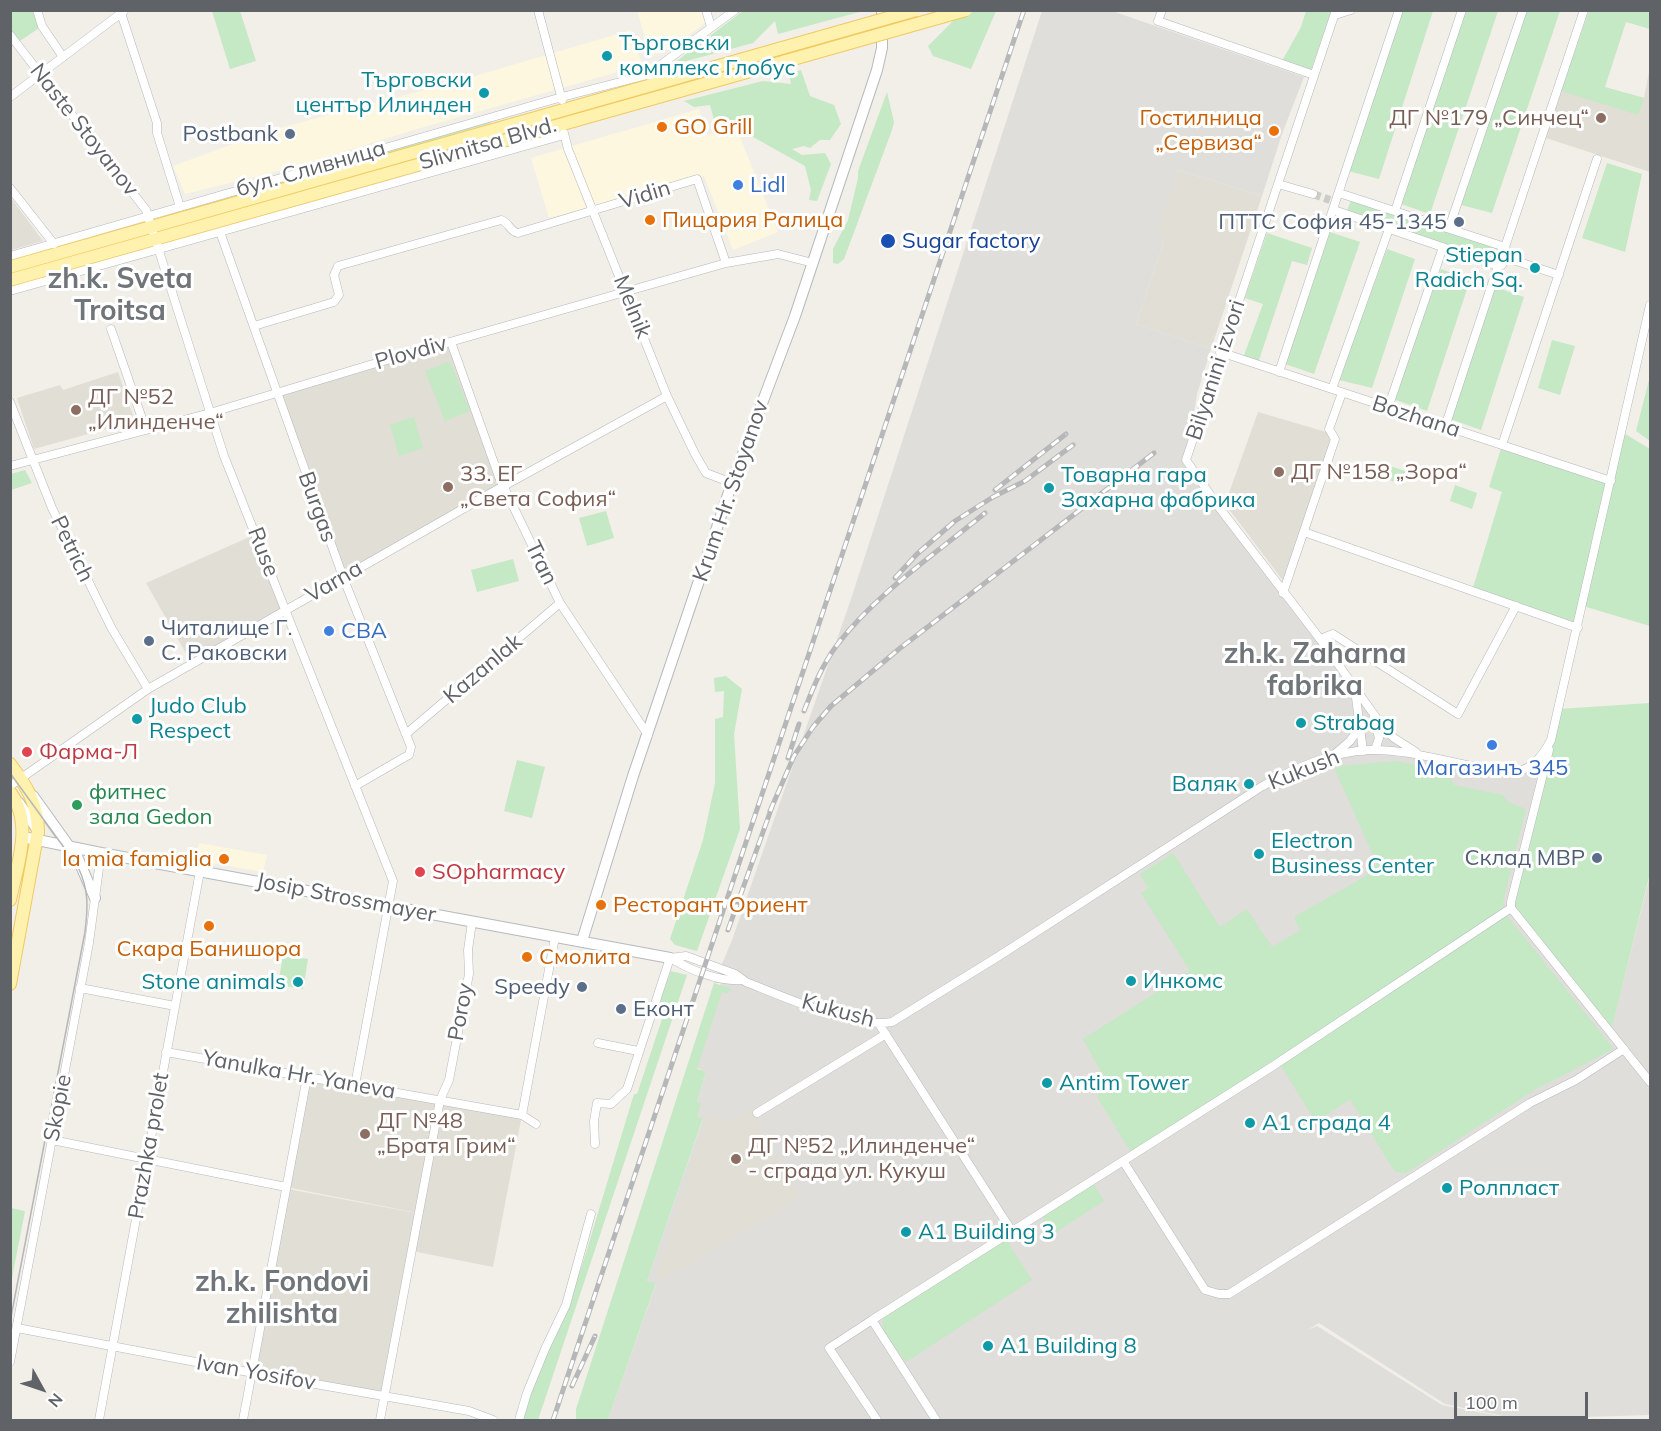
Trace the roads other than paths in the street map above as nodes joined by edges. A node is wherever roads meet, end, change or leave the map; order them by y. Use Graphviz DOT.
graph roads {
  1 [pos="36,10"];
  2 [pos="538,10"];
  3 [pos="706,10"];
  4 [pos="735,10"];
  5 [pos="882,10"];
  6 [pos="916,10"];
  7 [pos="966,10"];
  8 [pos="1162,10"];
  9 [pos="1351,10"];
  10 [pos="1399,10"];
  11 [pos="1462,10"];
  12 [pos="1523,10"];
  13 [pos="1584,10"];
  14 [pos="121,11"];
  15 [pos="1335,13"];
  16 [pos="711,27"];
  17 [pos="10,35"];
  18 [pos="63,57"];
  19 [pos="41,74"];
  20 [pos="647,75"];
  21 [pos="1314,75"];
  22 [pos="682,78"];
  23 [pos="10,97"];
  24 [pos="562,103"];
  25 [pos="564,129"];
  26 [pos="1597,159"];
  27 [pos="1278,184"];
  28 [pos="10,188"];
  29 [pos="1339,193"];
  30 [pos="1312,194"];
  31 [pos="1333,204"];
  32 [pos="180,207"];
  33 [pos="594,210"];
  34 [pos="1395,211"];
  35 [pos="1449,228"];
  36 [pos="1389,229"];
  37 [pos="220,232"];
  38 [pos="153,233"];
  39 [pos="54,244"];
  40 [pos="1443,247"];
  41 [pos="1505,247"];
  42 [pos="10,256"];
  43 [pos="1507,258"];
  44 [pos="726,263"];
  45 [pos="813,263"];
  46 [pos="1498,266"];
  47 [pos="10,267"];
  48 [pos="1559,274"];
  49 [pos="10,279"];
  50 [pos="10,291"];
  51 [pos="626,292"];
  52 [pos="1650,305"];
  53 [pos="254,326"];
  54 [pos="111,329"];
  55 [pos="451,342"];
  56 [pos="1220,352"];
  57 [pos="1279,372"];
  58 [pos="1332,389"];
  59 [pos="276,393"];
  60 [pos="1342,393"];
  61 [pos="667,396"];
  62 [pos="10,402"];
  63 [pos="1388,408"];
  64 [pos="210,413"];
  65 [pos="1445,427"];
  66 [pos="146,430"];
  67 [pos="1502,445"];
  68 [pos="32,460"];
  69 [pos="10,466"];
  70 [pos="1611,481"];
  71 [pos="732,483"];
  72 [pos="504,486"];
  73 [pos="1304,532"];
  74 [pos="342,577"];
  75 [pos="1284,593"];
  76 [pos="561,603"];
  77 [pos="1516,606"];
  78 [pos="285,610"];
  79 [pos="1578,628"];
  80 [pos="1320,639"];
  81 [pos="1355,688"];
  82 [pos="148,689"];
  83 [pos="1373,714"];
  84 [pos="1359,728"];
  85 [pos="406,734"];
  86 [pos="648,735"];
  87 [pos="1551,740"];
  88 [pos="1375,750"];
  89 [pos="1363,751"];
  90 [pos="1419,754"];
  91 [pos="1330,756"];
  92 [pos="10,764"];
  93 [pos="16,782"];
  94 [pos="355,786"];
  95 [pos="29,790"];
  96 [pos="14,797"];
  97 [pos="17,835"];
  98 [pos="41,838"];
  99 [pos="69,847"];
  100 [pos="101,853"];
  101 [pos="200,871"];
  102 [pos="95,898"];
  103 [pos="10,900"];
  104 [pos="388,906"];
  105 [pos="1511,908"];
  106 [pos="472,922"];
  107 [pos="555,937"];
  108 [pos="582,941"];
  109 [pos="669,958"];
  110 [pos="10,984"];
  111 [pos="80,988"];
  112 [pos="175,1006"];
  113 [pos="879,1024"];
  114 [pos="886,1034"];
  115 [pos="598,1043"];
  116 [pos="1624,1049"];
  117 [pos="638,1051"];
  118 [pos="166,1052"];
  119 [pos="307,1077"];
  120 [pos="1650,1082"];
  121 [pos="355,1085"];
  122 [pos="440,1100"];
  123 [pos="757,1113"];
  124 [pos="522,1115"];
  125 [pos="536,1124"];
  126 [pos="52,1140"];
  127 [pos="595,1144"];
  128 [pos="147,1159"];
  129 [pos="1123,1161"];
  130 [pos="286,1187"];
  131 [pos="591,1214"];
  132 [pos="1011,1230"];
  133 [pos="872,1320"];
  134 [pos="17,1328"];
  135 [pos="113,1346"];
  136 [pos="10,1362"];
  137 [pos="251,1373"];
  138 [pos="385,1395"];
  139 [pos="99,1420"];
  140 [pos="243,1420"];
  141 [pos="380,1420"];
  142 [pos="493,1420"];
  143 [pos="519,1420"];
  144 [pos="877,1420"];
  145 [pos="936,1420"];
  1 -- 18 [label="street"];
  2 -- 24 [label="street, Melnik"];
  3 -- 16 [label="street"];
  4 -- 16 [label="street"];
  5 -- 45 [label="street, Krum Hr. Stoyanov"];
  6 -- 22 [label="main road, Slivnitsa Blvd., bridge"];
  7 -- 25 [label="main road, Slivnitsa Blvd., bridge"];
  8 -- 21 [label="street"];
  9 -- 15 [label="street"];
  10 -- 29 [label="street"];
  11 -- 34 [label="street"];
  12 -- 35 [label="street"];
  13 -- 41 [label="street"];
  14 -- 18 [label="street"];
  14 -- 32 [label="street"];
  15 -- 21 [label="street, Bilyanini izvori"];
  16 -- 20 [label="street"];
  17 -- 19 [label="street, Naste Stoyanov"];
  18 -- 19 [label="street"];
  19 -- 23 [label="street"];
  19 -- 38 [label="street, Naste Stoyanov"];
  20 -- 22 [label="street, Slivnitsa Blvd."];
  20 -- 24 [label="street, бул. Сливница"];
  21 -- 27 [label="street, Bilyanini izvori"];
  22 -- 24 [label="main road, Slivnitsa Blvd."];
  24 -- 25 [label="street, Melnik"];
  24 -- 32 [label="street, бул. Сливница"];
  24 -- 38 [label="main road, Slivnitsa Blvd."];
  25 -- 33 [label="street, Melnik"];
  25 -- 37 [label="street, Slivnitsa Blvd."];
  25 -- 38 [label="main road, Slivnitsa Blvd."];
  26 -- 48 [label="street"];
  27 -- 30 [label="street"];
  27 -- 56 [label="street, Bilyanini izvori"];
  28 -- 39 [label="street"];
  29 -- 31 [label="street"];
  29 -- 34 [label="street"];
  31 -- 36 [label="street"];
  31 -- 57 [label="street"];
  32 -- 38 [label="street, бул. Сливница"];
  33 -- 44 [label="street, Vidin"];
  33 -- 51 [label="street, Melnik"];
  33 -- 53 [label="street, Vidin"];
  34 -- 35 [label="street"];
  35 -- 41 [label="street"];
  36 -- 40 [label="street"];
  36 -- 58 [label="street"];
  37 -- 38 [label="street, Slivnitsa Blvd."];
  37 -- 53 [label="street, Burgas"];
  38 -- 39 [label="street, Slivnitsa Blvd."];
  38 -- 47 [label="main road, Slivnitsa Blvd."];
  38 -- 49 [label="main road, Slivnitsa Blvd."];
  38 -- 50 [label="street, Slivnitsa Blvd."];
  38 -- 64 [label="street, Ruse"];
  39 -- 42 [label="street, Slivnitsa Blvd."];
  40 -- 46 [label="street"];
  40 -- 63 [label="street"];
  41 -- 43 [label="street"];
  43 -- 46 [label="street"];
  43 -- 48 [label="street"];
  44 -- 45 [label="street, Plovdiv"];
  44 -- 51 [label="street, Plovdiv"];
  45 -- 71 [label="street, Krum Hr. Stoyanov"];
  46 -- 65 [label="street"];
  48 -- 67 [label="street"];
  51 -- 55 [label="street, Plovdiv"];
  51 -- 61 [label="street, Melnik"];
  52 -- 70 [label="street, Kukush"];
  53 -- 59 [label="street, Burgas"];
  54 -- 66 [label="street"];
  55 -- 59 [label="street, Plovdiv"];
  55 -- 72 [label="street, Tran"];
  56 -- 57 [label="street, Bozhana"];
  56 -- 75 [label="street, Bilyanini izvori"];
  57 -- 58 [label="street, Bozhana"];
  58 -- 60 [label="street, Bozhana"];
  59 -- 64 [label="street, Plovdiv"];
  59 -- 74 [label="street, Burgas"];
  60 -- 63 [label="street, Bozhana"];
  60 -- 73 [label="street"];
  61 -- 71 [label="street, Melnik"];
  61 -- 72 [label="street, Varna"];
  62 -- 68 [label="street, Petrich"];
  63 -- 65 [label="street, Bozhana"];
  64 -- 66 [label="street, Plovdiv"];
  64 -- 78 [label="street, Ruse"];
  65 -- 67 [label="street, Bozhana"];
  66 -- 68 [label="street, Plovdiv"];
  67 -- 70 [label="street, Bozhana"];
  68 -- 69 [label="street, Plovdiv"];
  68 -- 82 [label="street, Petrich"];
  70 -- 79 [label="street, Kukush"];
  71 -- 86 [label="street, Krum Hr. Stoyanov"];
  72 -- 74 [label="street, Varna"];
  72 -- 76 [label="street, Tran"];
  73 -- 75 [label="street"];
  73 -- 77 [label="street"];
  74 -- 78 [label="street, Varna"];
  74 -- 85 [label="street, Burgas"];
  75 -- 80 [label="street, Bilyanini izvori"];
  76 -- 85 [label="street, Kazanlak"];
  76 -- 86 [label="street, Tran"];
  77 -- 79 [label="street"];
  77 -- 80 [label="street"];
  78 -- 82 [label="street, Varna"];
  78 -- 94 [label="street, Ruse"];
  79 -- 87 [label="street, Kukush"];
  80 -- 81 [label="street, Bilyanini izvori"];
  81 -- 83 [label="street, Bilyanini izvori"];
  81 -- 84 [label="street, Bilyanini izvori"];
  82 -- 93 [label="street, Varna"];
  83 -- 88 [label="street, Bilyanini izvori"];
  83 -- 90 [label="street, Bilyanini izvori"];
  84 -- 89 [label="street, Bilyanini izvori"];
  84 -- 91 [label="street"];
  85 -- 94 [label="street"];
  86 -- 108 [label="street, Krum Hr. Stoyanov"];
  87 -- 90 [label="street, Kukush"];
  87 -- 105 [label="street"];
  88 -- 89 [label="street, Kukush"];
  88 -- 90 [label="street, Kukush"];
  89 -- 91 [label="street, Kukush"];
  91 -- 113 [label="street, Kukush"];
  92 -- 93 [label="main road"];
  93 -- 95 [label="main road"];
  94 -- 104 [label="street, Ruse"];
  95 -- 98 [label="main road"];
  95 -- 99 [label="street"];
  96 -- 97 [label="main road"];
  96 -- 98 [label="street"];
  97 -- 98 [label="street, Josip Strossmayer"];
  97 -- 103 [label="main road"];
  98 -- 99 [label="street, Josip Strossmayer"];
  98 -- 110 [label="main road"];
  99 -- 100 [label="street, Josip Strossmayer"];
  99 -- 102 [label="street"];
  100 -- 101 [label="street, Josip Strossmayer"];
  100 -- 102 [label="street, Skopie"];
  101 -- 104 [label="street, Josip Strossmayer"];
  101 -- 112 [label="street, Prazhka prolet"];
  102 -- 111 [label="street, Skopie"];
  104 -- 106 [label="street, Josip Strossmayer"];
  104 -- 121 [label="street, Ruse"];
  105 -- 116 [label="street"];
  105 -- 129 [label="street"];
  106 -- 107 [label="street, Josip Strossmayer"];
  106 -- 122 [label="street, Poroy"];
  107 -- 108 [label="street, Josip Strossmayer"];
  107 -- 124 [label="street"];
  108 -- 109 [label="street, Josip Strossmayer"];
  109 -- 113 [label="street, Kukush"];
  109 -- 117 [label="street"];
  111 -- 112 [label="street"];
  111 -- 126 [label="street, Skopie"];
  112 -- 118 [label="street, Prazhka prolet"];
  113 -- 114 [label="street"];
  114 -- 123 [label="street"];
  114 -- 132 [label="street"];
  115 -- 117 [label="street"];
  116 -- 120 [label="street"];
  116 -- 129 [label="street"];
  117 -- 127 [label="street"];
  118 -- 119 [label="street, Yanulka Hr. Yaneva"];
  118 -- 128 [label="street, Prazhka prolet"];
  119 -- 121 [label="street, Yanulka Hr. Yaneva"];
  119 -- 130 [label="street"];
  121 -- 122 [label="street, Yanulka Hr. Yaneva"];
  122 -- 124 [label="street, Yanulka Hr. Yaneva"];
  122 -- 138 [label="street, Poroy"];
  124 -- 125 [label="street, Yanulka Hr. Yaneva"];
  126 -- 128 [label="street"];
  126 -- 134 [label="street, Skopie"];
  128 -- 130 [label="street"];
  128 -- 135 [label="street, Prazhka prolet"];
  129 -- 132 [label="street"];
  130 -- 137 [label="street"];
  131 -- 143 [label="street"];
  132 -- 133 [label="street"];
  133 -- 144 [label="street"];
  133 -- 145 [label="street"];
  134 -- 135 [label="street, Ivan Yosifov"];
  134 -- 136 [label="street, Skopie"];
  135 -- 137 [label="street, Ivan Yosifov"];
  135 -- 139 [label="street, Prazhka prolet"];
  137 -- 138 [label="street, Ivan Yosifov"];
  137 -- 140 [label="street"];
  138 -- 141 [label="street, Poroy"];
  138 -- 142 [label="street, Ivan Yosifov"];
}
